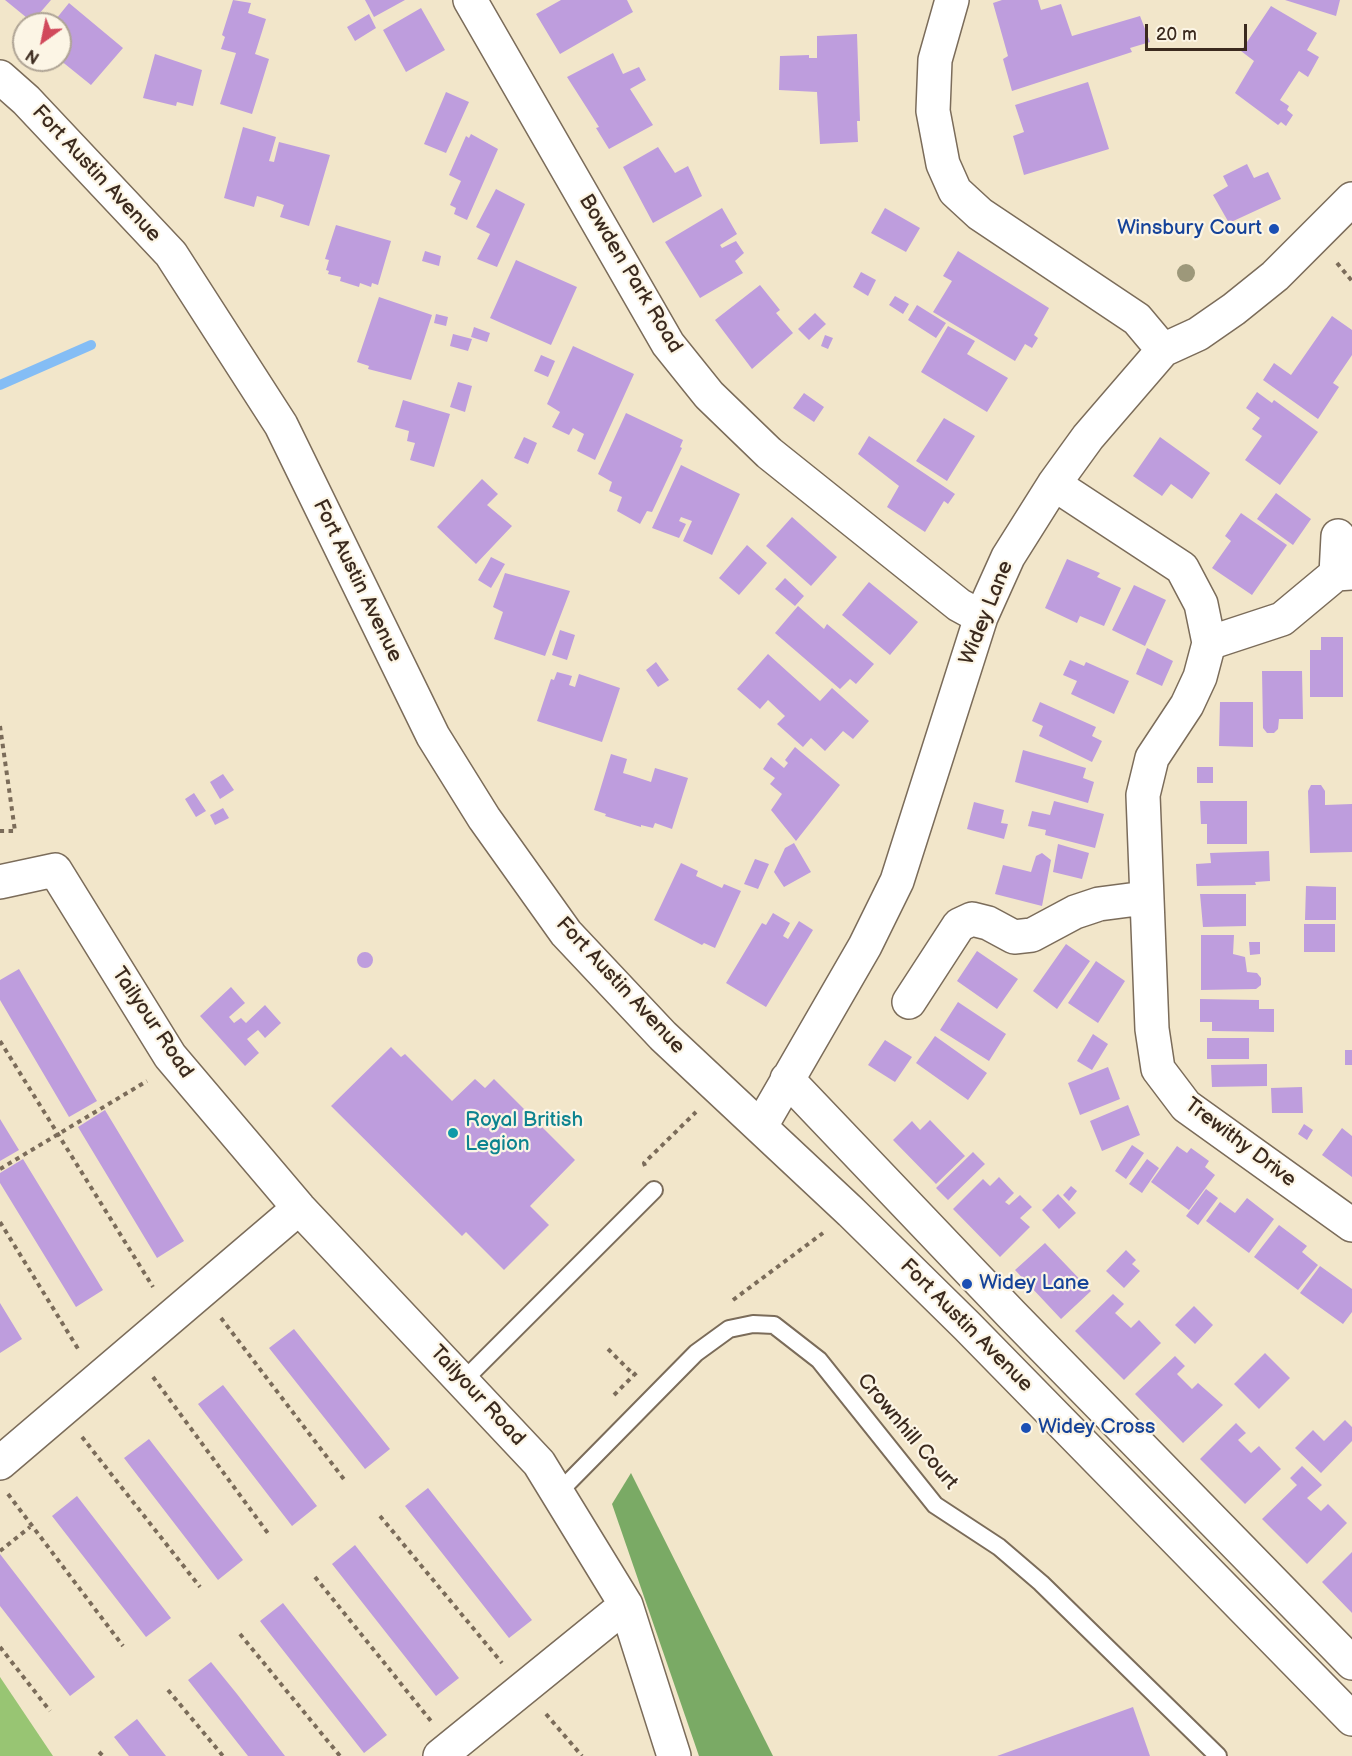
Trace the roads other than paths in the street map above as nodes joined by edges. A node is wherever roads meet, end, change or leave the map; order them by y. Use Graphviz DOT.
graph roads {
  1 [pos="470,0"];
  2 [pos="952,0"];
  3 [pos="0,77"];
  4 [pos="1352,199"];
  5 [pos="1163,350"];
  6 [pos="1054,484"];
  7 [pos="1338,536"];
  8 [pos="1344,574"];
  9 [pos="981,617"];
  10 [pos="1209,644"];
  11 [pos="0,882"];
  12 [pos="1145,898"];
  13 [pos="909,1002"];
  14 [pos="787,1079"];
  15 [pos="761,1126"];
  16 [pos="654,1190"];
  17 [pos="299,1208"];
  18 [pos="1352,1225"];
  19 [pos="463,1381"];
  20 [pos="0,1463"];
  21 [pos="557,1494"];
  22 [pos="626,1605"];
  23 [pos="1352,1663"];
  24 [pos="1352,1719"];
  25 [pos="446,1751"];
  26 [pos="674,1756"];
  27 [pos="1218,1756"];
  1 -- 9 [label="street, Bowden Park Road"];
  2 -- 5 [label="street"];
  3 -- 15 [label="street, Fort Austin Avenue"];
  4 -- 5 [label="street, Widey Lane"];
  5 -- 6 [label="street, Widey Lane"];
  6 -- 9 [label="street, Widey Lane"];
  6 -- 10 [label="street, Trewithy Drive"];
  7 -- 8 [label="street"];
  8 -- 10 [label="street"];
  9 -- 14 [label="street, Widey Lane"];
  10 -- 12 [label="street, Trewithy Drive"];
  11 -- 17 [label="street, Tailyour Road"];
  12 -- 13 [label="street"];
  12 -- 18 [label="street, Trewithy Drive"];
  14 -- 15 [label="street, Widey Lane"];
  14 -- 23 [label="street, Fort Austin Avenue"];
  15 -- 24 [label="street, Fort Austin Avenue"];
  16 -- 19 [label="lane"];
  17 -- 19 [label="street, Tailyour Road"];
  17 -- 20 [label="street"];
  19 -- 21 [label="street, Tailyour Road"];
  21 -- 22 [label="street, Tailyour Road"];
  21 -- 27 [label="lane, Crownhill Court"];
  22 -- 25 [label="street"];
  22 -- 26 [label="street, Tailyour Road"];
}
